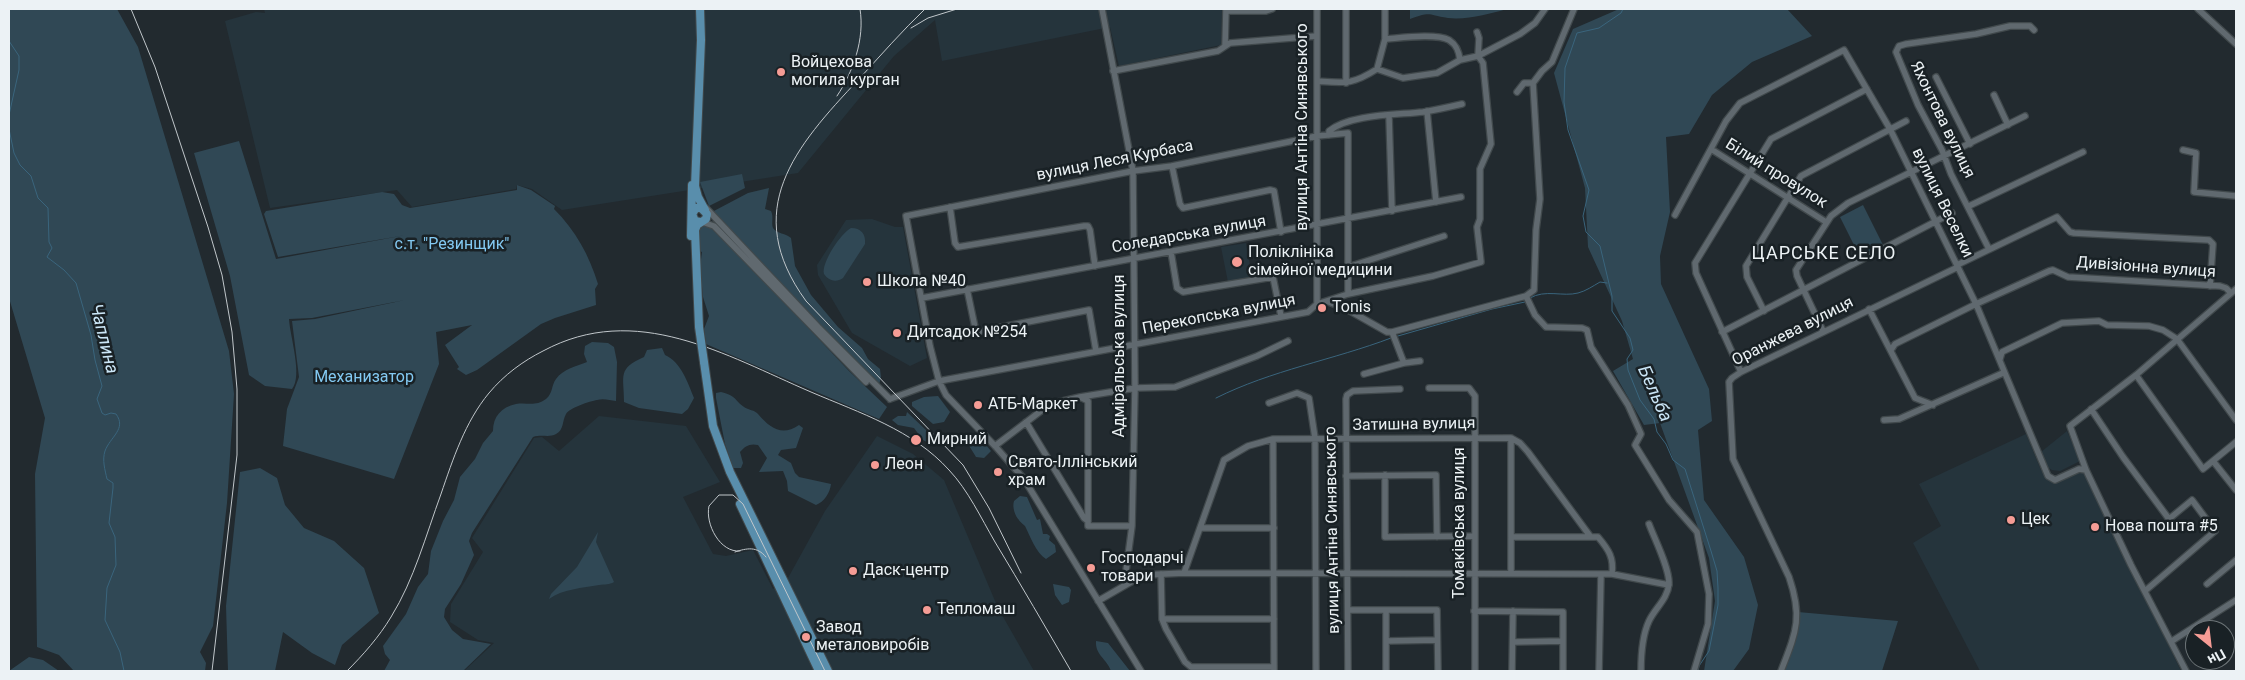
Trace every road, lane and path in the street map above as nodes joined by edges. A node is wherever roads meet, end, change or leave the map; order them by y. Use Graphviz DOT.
graph roads {
  1 [pos="700,9"];
  2 [pos="1102,9"];
  3 [pos="1272,9"];
  4 [pos="1317,9"];
  5 [pos="1346,9"];
  6 [pos="1385,9"];
  7 [pos="1545,9"];
  8 [pos="1574,9"];
  9 [pos="2198,9"];
  10 [pos="1226,10"];
  11 [pos="2034,30"];
  12 [pos="1477,32"];
  13 [pos="1317,36"];
  14 [pos="1385,39"];
  15 [pos="2236,44"];
  16 [pos="1225,46"];
  17 [pos="1478,56"];
  18 [pos="1460,60"];
  19 [pos="1377,69"];
  20 [pos="1113,71"];
  21 [pos="1936,78"];
  22 [pos="1316,81"];
  23 [pos="1346,83"];
  24 [pos="1533,83"];
  25 [pos="1868,89"];
  26 [pos="1517,92"];
  27 [pos="1994,95"];
  28 [pos="1462,104"];
  29 [pos="1426,111"];
  30 [pos="1389,116"];
  31 [pos="2025,116"];
  32 [pos="1906,121"];
  33 [pos="2008,125"];
  34 [pos="1890,129"];
  35 [pos="1329,135"];
  36 [pos="1317,136"];
  37 [pos="1970,144"];
  38 [pos="1710,149"];
  39 [pos="2184,150"];
  40 [pos="2083,152"];
  41 [pos="1944,157"];
  42 [pos="1172,166"];
  43 [pos="694,167"];
  44 [pos="1133,171"];
  45 [pos="1911,172"];
  46 [pos="1748,173"];
  47 [pos="1787,196"];
  48 [pos="2236,196"];
  49 [pos="1461,197"];
  50 [pos="700,201"];
  51 [pos="1436,202"];
  52 [pos="1969,206"];
  53 [pos="950,207"];
  54 [pos="706,211"];
  55 [pos="1392,211"];
  56 [pos="1952,213"];
  57 [pos="1675,216"];
  58 [pos="692,217"];
  59 [pos="1347,220"];
  60 [pos="1936,221"];
  61 [pos="701,222"];
  62 [pos="1826,222"];
  63 [pos="1318,225"];
  64 [pos="1281,232"];
  65 [pos="1444,236"];
  66 [pos="1989,248"];
  67 [pos="1171,252"];
  68 [pos="749,255"];
  69 [pos="1134,258"];
  70 [pos="1094,266"];
  71 [pos="1957,266"];
  72 [pos="1348,267"];
  73 [pos="2210,286"];
  74 [pos="967,290"];
  75 [pos="1803,290"];
  76 [pos="2234,291"];
  77 [pos="1348,294"];
  78 [pos="922,298"];
  79 [pos="1528,300"];
  80 [pos="1328,302"];
  81 [pos="1317,304"];
  82 [pos="1976,304"];
  83 [pos="1869,309"];
  84 [pos="1764,311"];
  85 [pos="697,312"];
  86 [pos="1281,316"];
  87 [pos="1823,331"];
  88 [pos="1392,332"];
  89 [pos="1722,332"];
  90 [pos="2177,339"];
  91 [pos="1288,341"];
  92 [pos="1134,345"];
  93 [pos="1891,350"];
  94 [pos="1096,351"];
  95 [pos="1420,361"];
  96 [pos="1404,363"];
  97 [pos="2000,364"];
  98 [pos="1741,372"];
  99 [pos="2004,373"];
  100 [pos="1364,374"];
  101 [pos="2136,375"];
  102 [pos="939,381"];
  103 [pos="1135,388"];
  104 [pos="1428,388"];
  105 [pos="1400,389"];
  106 [pos="1080,397"];
  107 [pos="890,399"];
  108 [pos="1269,403"];
  109 [pos="1933,405"];
  110 [pos="2091,409"];
  111 [pos="1884,420"];
  112 [pos="2236,420"];
  113 [pos="1026,422"];
  114 [pos="715,428"];
  115 [pos="1315,438"];
  116 [pos="1474,438"];
  117 [pos="1511,438"];
  118 [pos="1274,439"];
  119 [pos="1346,439"];
  120 [pos="2236,442"];
  121 [pos="996,446"];
  122 [pos="2213,461"];
  123 [pos="2086,470"];
  124 [pos="1385,475"];
  125 [pos="1346,476"];
  126 [pos="2236,490"];
  127 [pos="1088,521"];
  128 [pos="1649,524"];
  129 [pos="1132,526"];
  130 [pos="1201,528"];
  131 [pos="1274,528"];
  132 [pos="1475,536"];
  133 [pos="1437,537"];
  134 [pos="1511,537"];
  135 [pos="1593,537"];
  136 [pos="2236,560"];
  137 [pos="1346,572"];
  138 [pos="1184,573"];
  139 [pos="1161,574"];
  140 [pos="1274,574"];
  141 [pos="1317,574"];
  142 [pos="1474,574"];
  143 [pos="1511,574"];
  144 [pos="1601,574"];
  145 [pos="1612,574"];
  146 [pos="2208,584"];
  147 [pos="1669,585"];
  148 [pos="1124,586"];
  149 [pos="2145,591"];
  150 [pos="2236,600"];
  151 [pos="1098,601"];
  152 [pos="1348,610"];
  153 [pos="1386,610"];
  154 [pos="1474,611"];
  155 [pos="1513,611"];
  156 [pos="1162,619"];
  157 [pos="1274,619"];
  158 [pos="1437,640"];
  159 [pos="1386,641"];
  160 [pos="1563,641"];
  161 [pos="2172,641"];
  162 [pos="1513,642"];
  163 [pos="1274,669"];
  164 [pos="819,671"];
  165 [pos="828,671"];
  166 [pos="1141,671"];
  167 [pos="1316,671"];
  168 [pos="1348,671"];
  169 [pos="1386,671"];
  170 [pos="1438,671"];
  171 [pos="1475,671"];
  172 [pos="1512,671"];
  173 [pos="1563,671"];
  174 [pos="1600,671"];
  175 [pos="1641,671"];
  176 [pos="1694,671"];
  177 [pos="1781,671"];
  178 [pos="2186,671"];
  1 -- 43 [label="main road"];
  2 -- 20 [label="street, Адміральська вулиця"];
  3 -- 10 [label="street"];
  4 -- 13 [label="street, вулиця Антіна Синявського"];
  5 -- 23 [label="street"];
  6 -- 14 [label="street"];
  7 -- 17 [label="street"];
  8 -- 24 [label="street"];
  9 -- 15 [label="street"];
  10 -- 16 [label="street"];
  11 -- 41 [label="street, Яхонтова вулиця"];
  12 -- 17 [label="street"];
  13 -- 16 [label="street"];
  13 -- 22 [label="street, вулиця Антіна Синявського"];
  14 -- 18 [label="street"];
  14 -- 19 [label="street"];
  16 -- 20 [label="street"];
  17 -- 18 [label="street"];
  17 -- 77 [label="street"];
  18 -- 19 [label="street"];
  19 -- 23 [label="street"];
  20 -- 44 [label="street, Адміральська вулиця"];
  21 -- 37 [label="street"];
  22 -- 23 [label="street"];
  22 -- 36 [label="street, вулиця Антіна Синявського"];
  24 -- 26 [label="street"];
  24 -- 79 [label="street"];
  25 -- 34 [label="street, вулиця Веселки"];
  25 -- 38 [label="street, вулиця Веселки"];
  25 -- 46 [label="street"];
  27 -- 33 [label="street"];
  28 -- 29 [label="street"];
  29 -- 30 [label="street"];
  29 -- 51 [label="street"];
  30 -- 35 [label="street"];
  30 -- 55 [label="street"];
  31 -- 33 [label="street"];
  32 -- 34 [label="street"];
  33 -- 37 [label="street"];
  34 -- 45 [label="street, вулиця Веселки"];
  34 -- 47 [label="street"];
  35 -- 36 [label="street, вулиця Леся Курбаса"];
  35 -- 59 [label="street, вулиця Леся Курбаса"];
  36 -- 42 [label="street, вулиця Леся Курбаса"];
  36 -- 63 [label="street, вулиця Антіна Синявського"];
  37 -- 41 [label="street"];
  38 -- 46 [label="street, Білий провулок"];
  38 -- 57 [label="street"];
  39 -- 48 [label="street"];
  40 -- 52 [label="street"];
  41 -- 45 [label="street"];
  41 -- 52 [label="street, Яхонтова вулиця"];
  42 -- 44 [label="street, вулиця Леся Курбаса"];
  42 -- 64 [label="street"];
  43 -- 50 [label="main road"];
  43 -- 58 [label="main road"];
  44 -- 53 [label="street, вулиця Леся Курбаса"];
  44 -- 69 [label="street, Адміральська вулиця"];
  45 -- 60 [label="street, вулиця Веселки"];
  45 -- 62 [label="street"];
  46 -- 47 [label="street, Білий провулок"];
  46 -- 89 [label="street"];
  47 -- 62 [label="street, Білий провулок"];
  47 -- 84 [label="street"];
  49 -- 51 [label="street, Соледарська вулиця"];
  50 -- 54 [label="main road"];
  50 -- 68 [label="street"];
  51 -- 55 [label="street, Соледарська вулиця"];
  52 -- 66 [label="street, Яхонтова вулиця"];
  53 -- 70 [label="street"];
  53 -- 78 [label="street, вулиця Леся Курбаса"];
  54 -- 58 [label="main road"];
  54 -- 61 [label="main road"];
  54 -- 68 [label="street"];
  55 -- 59 [label="street, Соледарська вулиця"];
  56 -- 60 [label="street"];
  58 -- 61 [label="main road"];
  58 -- 85 [label="main road"];
  59 -- 63 [label="street, Соледарська вулиця"];
  59 -- 72 [label="street"];
  60 -- 71 [label="street, вулиця Веселки"];
  60 -- 75 [label="street"];
  61 -- 85 [label="main road"];
  61 -- 107 [label="street"];
  62 -- 75 [label="street"];
  63 -- 64 [label="street, Соледарська вулиця"];
  63 -- 81 [label="street, вулиця Антіна Синявського"];
  64 -- 67 [label="street, Соледарська вулиця"];
  65 -- 72 [label="street"];
  66 -- 71 [label="street, Оранжева вулиця"];
  66 -- 73 [label="street, Оранжева вулиця"];
  67 -- 69 [label="street, Соледарська вулиця"];
  67 -- 86 [label="street"];
  68 -- 107 [label="street"];
  69 -- 70 [label="street, Соледарська вулиця"];
  69 -- 92 [label="street, Адміральська вулиця"];
  70 -- 74 [label="street, Соледарська вулиця"];
  71 -- 82 [label="street, вулиця Веселки"];
  71 -- 83 [label="street, Оранжева вулиця"];
  72 -- 77 [label="street"];
  73 -- 76 [label="street, Дивізіонна вулиця"];
  73 -- 82 [label="street, Дивізіонна вулиця"];
  74 -- 78 [label="street, Соледарська вулиця"];
  74 -- 94 [label="street"];
  75 -- 84 [label="street"];
  75 -- 87 [label="street"];
  76 -- 90 [label="street"];
  77 -- 80 [label="street, Перекопська вулиця"];
  78 -- 102 [label="street"];
  79 -- 88 [label="street"];
  79 -- 176 [label="street"];
  80 -- 81 [label="street, Перекопська вулиця"];
  80 -- 88 [label="street"];
  81 -- 86 [label="street, Перекопська вулиця"];
  82 -- 93 [label="street, Дивізіонна вулиця"];
  82 -- 97 [label="street, вулиця Веселки"];
  83 -- 87 [label="street, Оранжева вулиця"];
  83 -- 93 [label="street"];
  84 -- 89 [label="street"];
  85 -- 114 [label="main road, bridge"];
  86 -- 92 [label="street, Перекопська вулиця"];
  87 -- 98 [label="street, Оранжева вулиця"];
  88 -- 96 [label="street"];
  89 -- 98 [label="street"];
  90 -- 97 [label="street"];
  90 -- 101 [label="street"];
  90 -- 112 [label="street"];
  91 -- 103 [label="street"];
  92 -- 94 [label="street, Перекопська вулиця"];
  92 -- 103 [label="street, Адміральська вулиця"];
  93 -- 109 [label="street"];
  94 -- 102 [label="street, Перекопська вулиця"];
  95 -- 96 [label="street"];
  96 -- 100 [label="street"];
  97 -- 99 [label="street, вулиця Веселки"];
  98 -- 177 [label="street, Оранжева вулиця"];
  99 -- 109 [label="street"];
  99 -- 123 [label="street, вулиця Веселки"];
  101 -- 110 [label="street"];
  101 -- 122 [label="street"];
  102 -- 107 [label="street, Перекопська вулиця"];
  102 -- 121 [label="street"];
  103 -- 106 [label="street"];
  103 -- 129 [label="street, Адміральська вулиця"];
  104 -- 116 [label="street, Томаківська вулиця"];
  105 -- 119 [label="street, вулиця Антіна Синявського"];
  106 -- 113 [label="street"];
  106 -- 127 [label="street"];
  108 -- 115 [label="street, вулиця Антіна Синявського"];
  109 -- 111 [label="street"];
  110 -- 123 [label="street"];
  110 -- 149 [label="street"];
  113 -- 121 [label="street"];
  113 -- 127 [label="street"];
  114 -- 164 [label="main road"];
  114 -- 165 [label="main road"];
  115 -- 118 [label="street, Затишна вулиця"];
  115 -- 119 [label="street, Затишна вулиця"];
  115 -- 141 [label="street, вулиця Антіна Синявського"];
  116 -- 117 [label="street, Затишна вулиця"];
  116 -- 119 [label="street, Затишна вулиця"];
  116 -- 132 [label="street, Томаківська вулиця"];
  117 -- 134 [label="street"];
  117 -- 135 [label="street"];
  118 -- 130 [label="street, Затишна вулиця"];
  118 -- 131 [label="street"];
  119 -- 125 [label="street, вулиця Антіна Синявського"];
  120 -- 122 [label="street"];
  121 -- 151 [label="street"];
  122 -- 126 [label="street"];
  123 -- 149 [label="street"];
  124 -- 125 [label="street"];
  124 -- 133 [label="street"];
  124 -- 133 [label="street"];
  125 -- 137 [label="street, вулиця Антіна Синявського"];
  127 -- 129 [label="street"];
  128 -- 147 [label="street"];
  129 -- 148 [label="street, Адміральська вулиця"];
  130 -- 131 [label="street"];
  130 -- 138 [label="street, Затишна вулиця"];
  131 -- 140 [label="street"];
  132 -- 133 [label="street"];
  132 -- 142 [label="street, Томаківська вулиця"];
  134 -- 135 [label="street"];
  134 -- 143 [label="street"];
  135 -- 145 [label="street"];
  136 -- 146 [label="street"];
  137 -- 141 [label="street"];
  137 -- 142 [label="street"];
  137 -- 152 [label="street, вулиця Антіна Синявського"];
  138 -- 139 [label="street"];
  138 -- 140 [label="street"];
  139 -- 148 [label="street"];
  139 -- 156 [label="street"];
  140 -- 141 [label="street"];
  140 -- 157 [label="street"];
  141 -- 167 [label="street, вулиця Антіна Синявського"];
  142 -- 143 [label="street"];
  142 -- 154 [label="street, Томаківська вулиця"];
  143 -- 144 [label="street"];
  144 -- 145 [label="street"];
  144 -- 174 [label="street"];
  145 -- 147 [label="street"];
  147 -- 175 [label="street"];
  148 -- 151 [label="street"];
  149 -- 161 [label="street"];
  150 -- 161 [label="street"];
  151 -- 166 [label="street"];
  152 -- 153 [label="street"];
  152 -- 168 [label="street, вулиця Антіна Синявського"];
  153 -- 158 [label="street"];
  153 -- 159 [label="street"];
  154 -- 155 [label="street"];
  154 -- 171 [label="street, Томаківська вулиця"];
  155 -- 160 [label="street"];
  155 -- 162 [label="street"];
  156 -- 157 [label="street"];
  156 -- 163 [label="street"];
  157 -- 163 [label="street"];
  158 -- 159 [label="street"];
  158 -- 170 [label="street"];
  159 -- 169 [label="street"];
  160 -- 162 [label="street"];
  160 -- 173 [label="street"];
  161 -- 178 [label="street"];
  162 -- 172 [label="street"];
}
